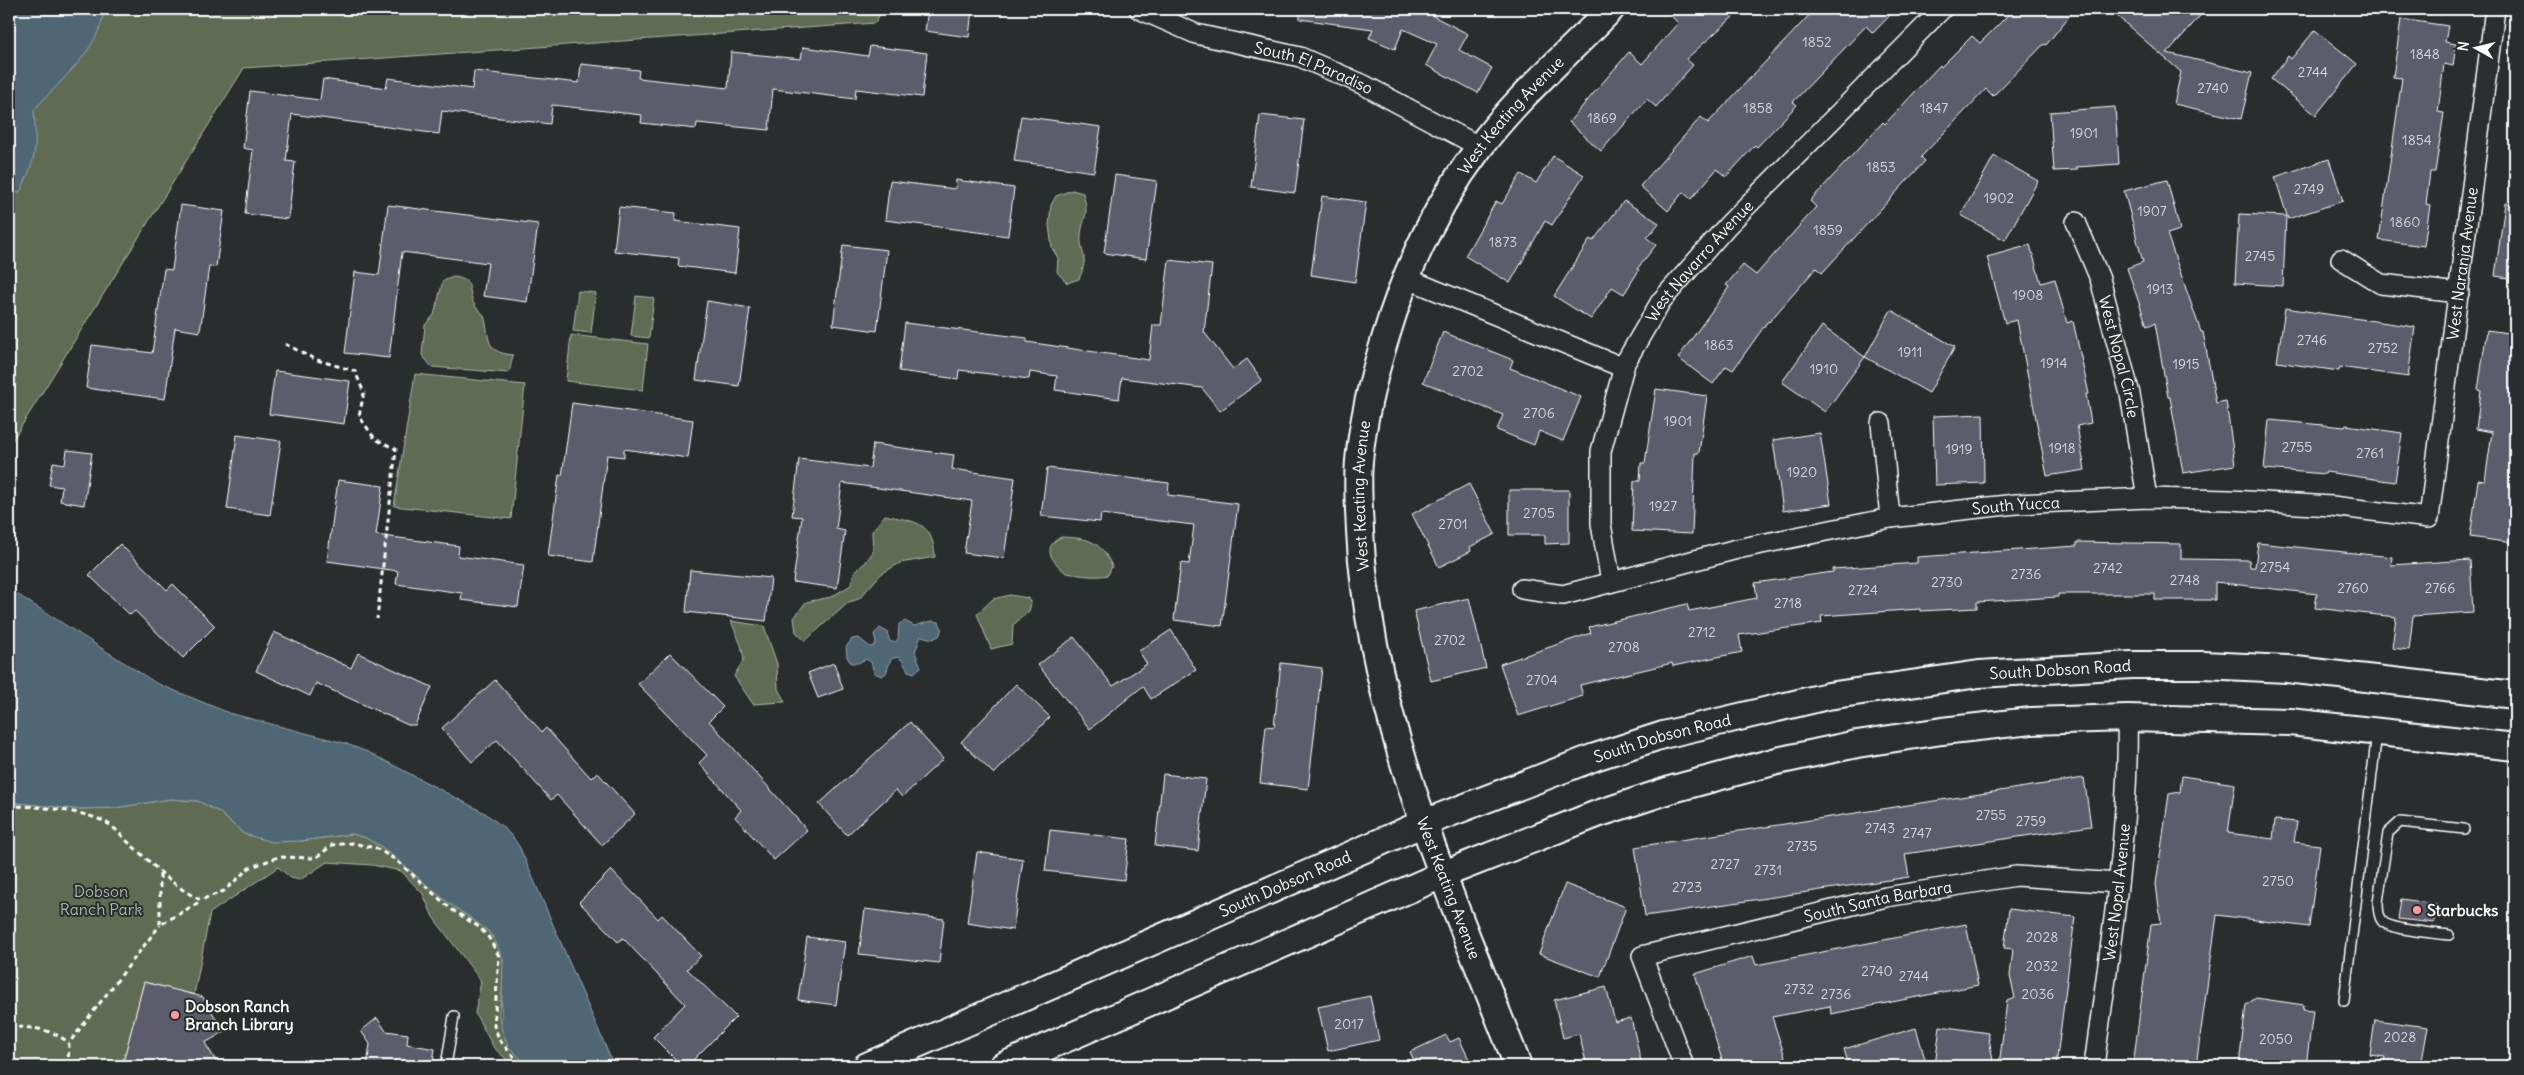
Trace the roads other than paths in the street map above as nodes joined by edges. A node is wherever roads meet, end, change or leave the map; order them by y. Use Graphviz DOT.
graph roads {
  1 [pos="1139,9"];
  2 [pos="1611,9"];
  3 [pos="1942,9"];
  4 [pos="2495,9"];
  5 [pos="1480,147"];
  6 [pos="2076,222"];
  7 [pos="2341,259"];
  8 [pos="1406,278"];
  9 [pos="2458,292"];
  10 [pos="1624,368"];
  11 [pos="1881,424"];
  12 [pos="2147,498"];
  13 [pos="1890,518"];
  14 [pos="2429,518"];
  15 [pos="1610,582"];
  16 [pos="1522,590"];
  17 [pos="2515,694"];
  18 [pos="2127,718"];
  19 [pos="2377,732"];
  20 [pos="2515,747"];
  21 [pos="1424,823"];
  22 [pos="2464,829"];
  23 [pos="1444,874"];
  24 [pos="2118,883"];
  25 [pos="2448,935"];
  26 [pos="2344,1000"];
  27 [pos="454,1016"];
  28 [pos="446,1066"];
  29 [pos="867,1066"];
  30 [pos="1003,1066"];
  31 [pos="1518,1066"];
  32 [pos="1684,1066"];
  33 [pos="2094,1066"];
  1 -- 5 [label="street, South El Paradiso"];
  2 -- 5 [label="main road, West Keating Avenue"];
  3 -- 10 [label="street, West Navarro Avenue"];
  4 -- 9 [label="street, West Naranja Avenue"];
  5 -- 8 [label="main road, West Keating Avenue"];
  6 -- 12 [label="street, West Nopal Circle"];
  7 -- 9 [label="street"];
  8 -- 10 [label="street"];
  8 -- 21 [label="main road, West Keating Avenue"];
  9 -- 14 [label="street, West Naranja Avenue"];
  10 -- 15 [label="street, West Navarro Avenue"];
  11 -- 13 [label="street"];
  12 -- 13 [label="street, South Yucca"];
  12 -- 14 [label="street, South Yucca"];
  13 -- 15 [label="street, South Yucca"];
  15 -- 16 [label="street, South Yucca"];
  17 -- 21 [label="main road, South Dobson Road"];
  18 -- 19 [label="main road"];
  18 -- 23 [label="main road"];
  18 -- 24 [label="street, West Nopal Avenue"];
  19 -- 20 [label="main road"];
  19 -- 26 [label="lane"];
  21 -- 23 [label="main road, West Keating Avenue"];
  21 -- 29 [label="main road, South Dobson Road"];
  22 -- 25 [label="lane"];
  23 -- 30 [label="main road"];
  23 -- 31 [label="main road, West Keating Avenue"];
  24 -- 32 [label="street, South Santa Barbara"];
  24 -- 33 [label="street, West Nopal Avenue"];
  27 -- 28 [label="lane"];
}
